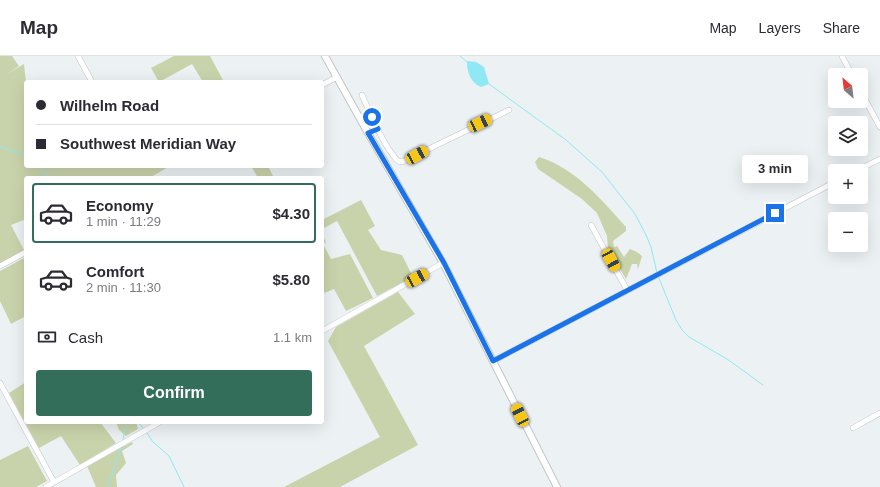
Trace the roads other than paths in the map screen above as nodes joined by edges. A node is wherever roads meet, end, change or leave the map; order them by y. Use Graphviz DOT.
graph roads {
  1 [pos="78,56"];
  2 [pos="325,56"];
  3 [pos="842,56"];
  4 [pos="848,68"];
  5 [pos="337,77"];
  6 [pos="91,80"];
  7 [pos="324,84"];
  8 [pos="362,95"];
  9 [pos="868,105"];
  10 [pos="509,110"];
  11 [pos="880,127"];
  12 [pos="378,129"];
  13 [pos="368,133"];
  14 [pos="880,158"];
  15 [pos="868,164"];
  16 [pos="828,186"];
  17 [pos="591,225"];
  18 [pos="24,253"];
  19 [pos="444,263"];
  20 [pos="0,266"];
  21 [pos="627,290"];
  22 [pos="324,330"];
  23 [pos="493,361"];
  24 [pos="0,384"];
  25 [pos="880,413"];
  26 [pos="156,424"];
  27 [pos="853,428"];
  28 [pos="54,482"];
  29 [pos="46,487"];
  30 [pos="557,487"];
  1 -- 6 [label="street"];
  2 -- 5 [label="main road"];
  3 -- 4 [label="street"];
  5 -- 7 [label="street"];
  5 -- 13 [label="main road"];
  8 -- 12 [label="street"];
  9 -- 11 [label="street"];
  10 -- 12 [label="street"];
  12 -- 13 [label="street"];
  13 -- 19 [label="main road"];
  14 -- 15 [label="street"];
  16 -- 21 [label="street"];
  17 -- 21 [label="street"];
  18 -- 20 [label="street"];
  19 -- 22 [label="street"];
  19 -- 23 [label="main road"];
  21 -- 23 [label="street"];
  23 -- 30 [label="main road"];
  24 -- 28 [label="street"];
  25 -- 27 [label="street"];
  26 -- 28 [label="street"];
  28 -- 29 [label="street"];
}
